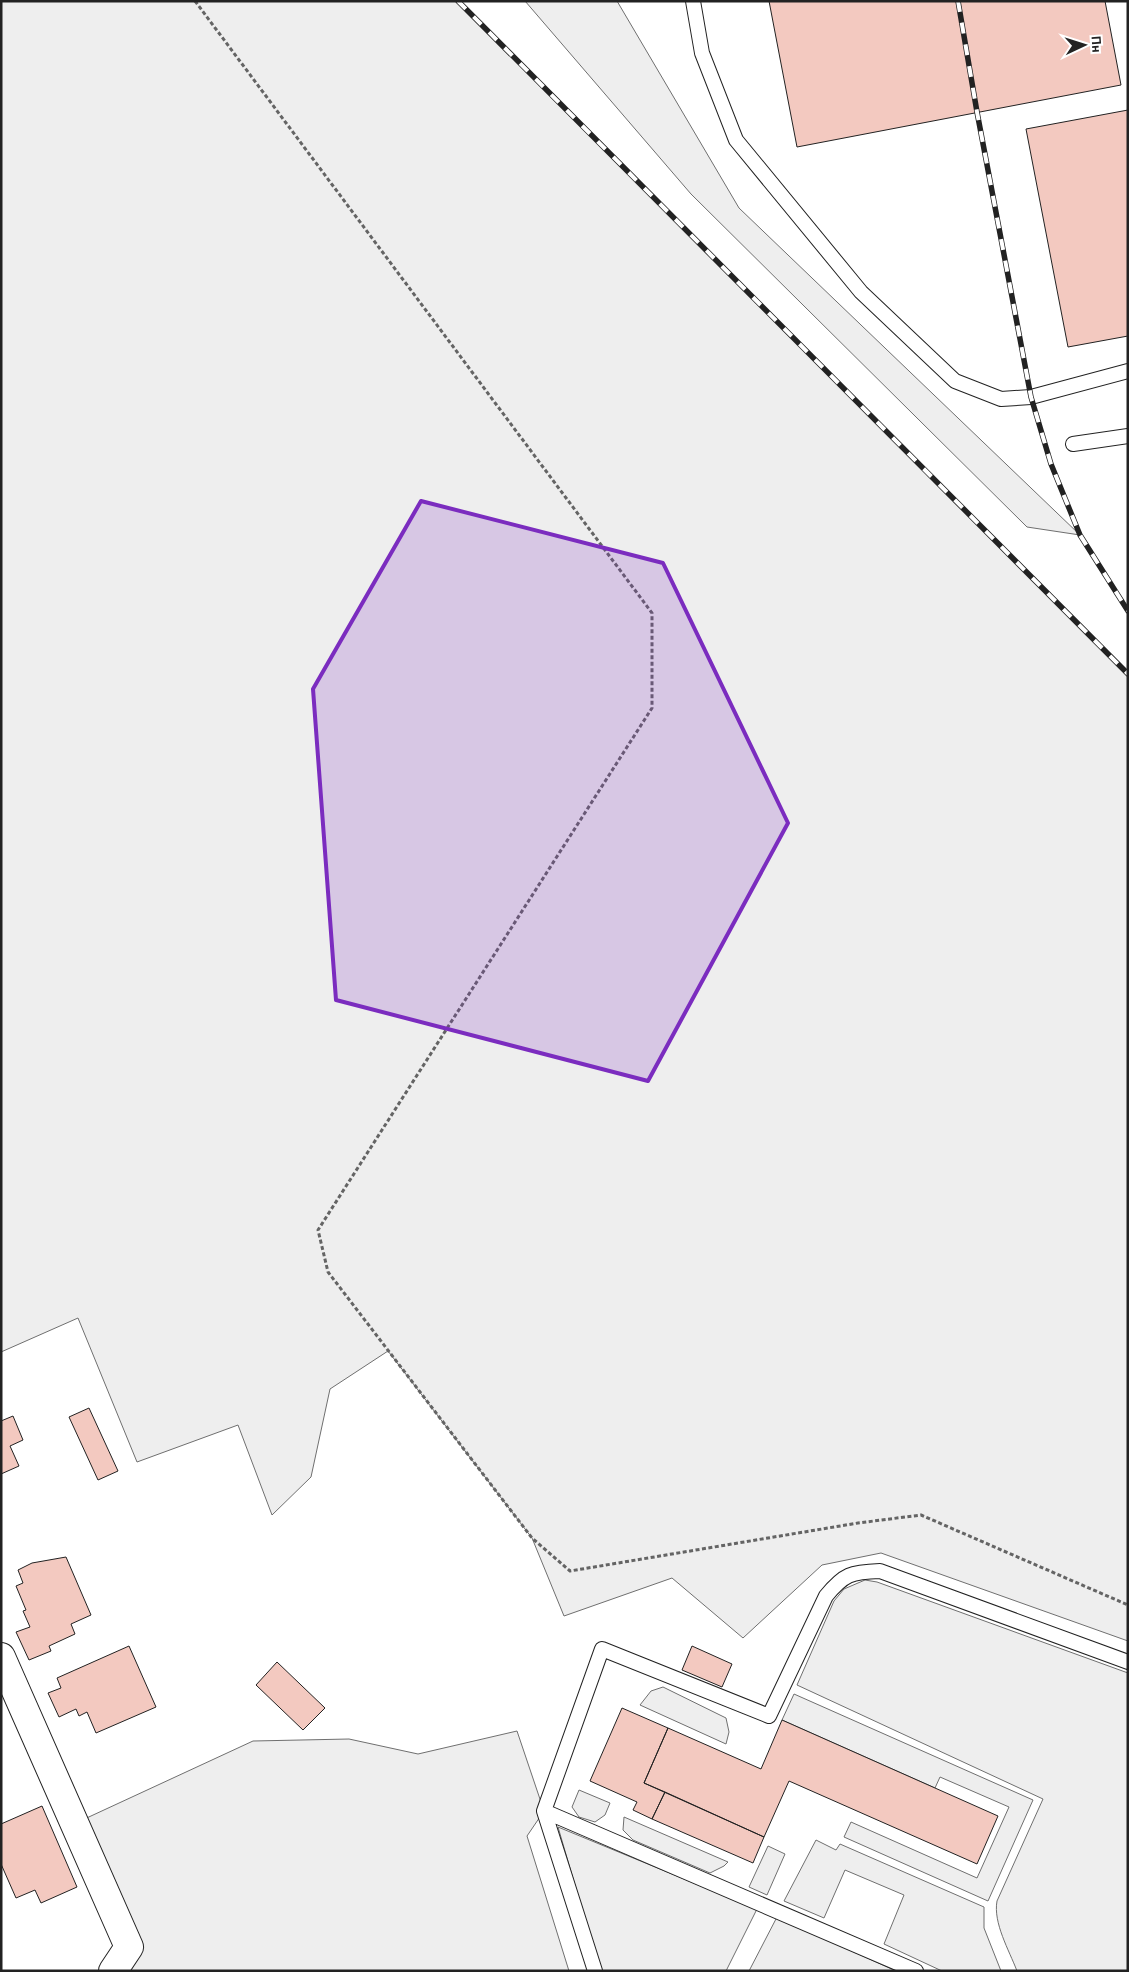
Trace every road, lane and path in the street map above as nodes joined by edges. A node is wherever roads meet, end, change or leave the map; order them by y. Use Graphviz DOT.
graph roads {
  1 [pos="195,1"];
  2 [pos="693,1"];
  3 [pos="1128,371"];
  4 [pos="1128,436"];
  5 [pos="1073,444"];
  6 [pos="1128,1605"];
  7 [pos="1,1657"];
  8 [pos="1128,1662"];
  9 [pos="544,1811"];
  10 [pos="113,1971"];
  11 [pos="595,1971"];
  12 [pos="916,1971"];
  1 -- 6 [label="path"];
  2 -- 3 [label="lane"];
  4 -- 5 [label="lane"];
  7 -- 10 [label="street"];
  8 -- 9 [label="lane"];
  9 -- 11 [label="lane"];
  9 -- 12 [label="lane"];
}
